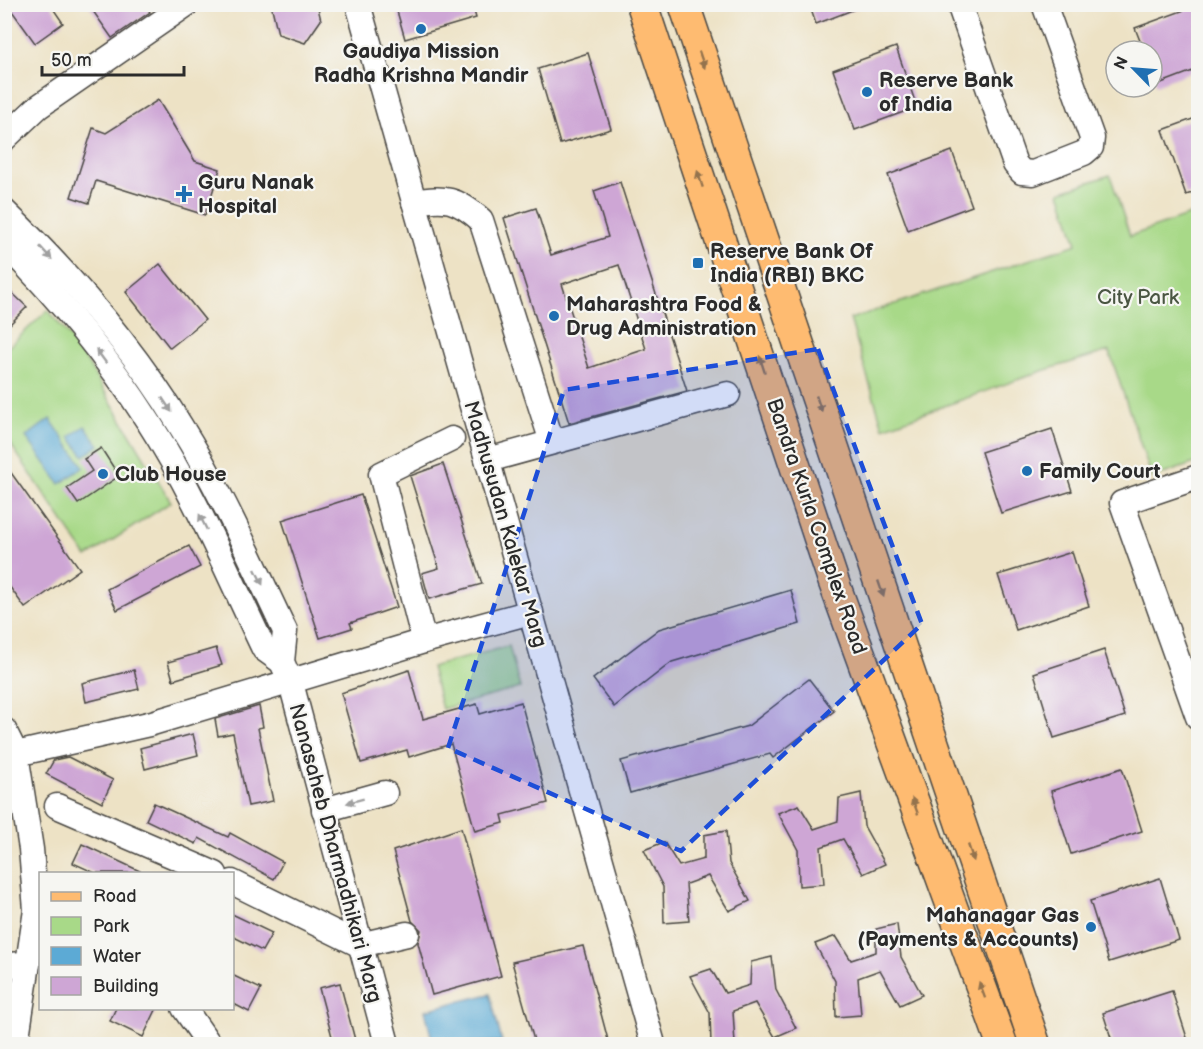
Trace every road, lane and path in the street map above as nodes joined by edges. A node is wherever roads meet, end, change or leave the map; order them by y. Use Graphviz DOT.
graph roads {
  1 [pos="187,4"];
  2 [pos="358,4"];
  3 [pos="642,4"];
  4 [pos="684,4"];
  5 [pos="959,4"];
  6 [pos="1044,4"];
  7 [pos="4,139"];
  8 [pos="414,202"];
  9 [pos="4,211"];
  10 [pos="4,243"];
  11 [pos="96,307"];
  12 [pos="77,323"];
  13 [pos="728,394"];
  14 [pos="452,439"];
  15 [pos="552,442"];
  16 [pos="488,460"];
  17 [pos="1198,477"];
  18 [pos="246,550"];
  19 [pos="224,564"];
  20 [pos="531,612"];
  21 [pos="424,641"];
  22 [pos="287,672"];
  23 [pos="1192,682"];
  24 [pos="1198,717"];
  25 [pos="4,730"];
  26 [pos="16,754"];
  27 [pos="385,793"];
  28 [pos="57,806"];
  29 [pos="324,810"];
  30 [pos="212,872"];
  31 [pos="234,883"];
  32 [pos="38,911"];
  33 [pos="406,934"];
  34 [pos="360,945"];
  35 [pos="16,964"];
  36 [pos="185,1010"];
  37 [pos="12,1040"];
  38 [pos="209,1044"];
  39 [pos="387,1044"];
  40 [pos="653,1044"];
  41 [pos="1002,1044"];
  42 [pos="1035,1044"];
  1 -- 7 [label="street"];
  2 -- 8 [label="street, Madhusudan Kalekar Marg"];
  41 -- 3 [label="main road, Bandra Kurla Complex Road, one-way"];
  4 -- 42 [label="main road, Bandra Kurla Complex Road, one-way"];
  5 -- 6 [label="street"];
  8 -- 15 [label="street"];
  8 -- 16 [label="street, Madhusudan Kalekar Marg"];
  9 -- 11 [label="street, Nanasaheb Dharmadhikari Marg, one-way"];
  10 -- 12 [label="street"];
  11 -- 12 [label="street"];
  11 -- 18 [label="street, Nanasaheb Dharmadhikari Marg, one-way"];
  19 -- 12 [label="street, one-way"];
  13 -- 15 [label="street"];
  14 -- 21 [label="street"];
  15 -- 16 [label="street"];
  16 -- 20 [label="street, Madhusudan Kalekar Marg"];
  17 -- 23 [label="street"];
  18 -- 19 [label="street"];
  18 -- 22 [label="street, Nanasaheb Dharmadhikari Marg, one-way"];
  19 -- 22 [label="street"];
  20 -- 21 [label="street"];
  20 -- 40 [label="street, Madhusudan Kalekar Marg"];
  21 -- 22 [label="street"];
  22 -- 26 [label="street"];
  22 -- 29 [label="street, Nanasaheb Dharmadhikari Marg"];
  23 -- 24 [label="street"];
  25 -- 26 [label="street"];
  26 -- 32 [label="street"];
  27 -- 29 [label="street, one-way"];
  28 -- 30 [label="street"];
  29 -- 34 [label="street, Nanasaheb Dharmadhikari Marg"];
  31 -- 34 [label="street"];
  32 -- 35 [label="street"];
  33 -- 34 [label="street"];
  34 -- 39 [label="street, Nanasaheb Dharmadhikari Marg"];
  35 -- 37 [label="street"];
  36 -- 38 [label="street"];
}
